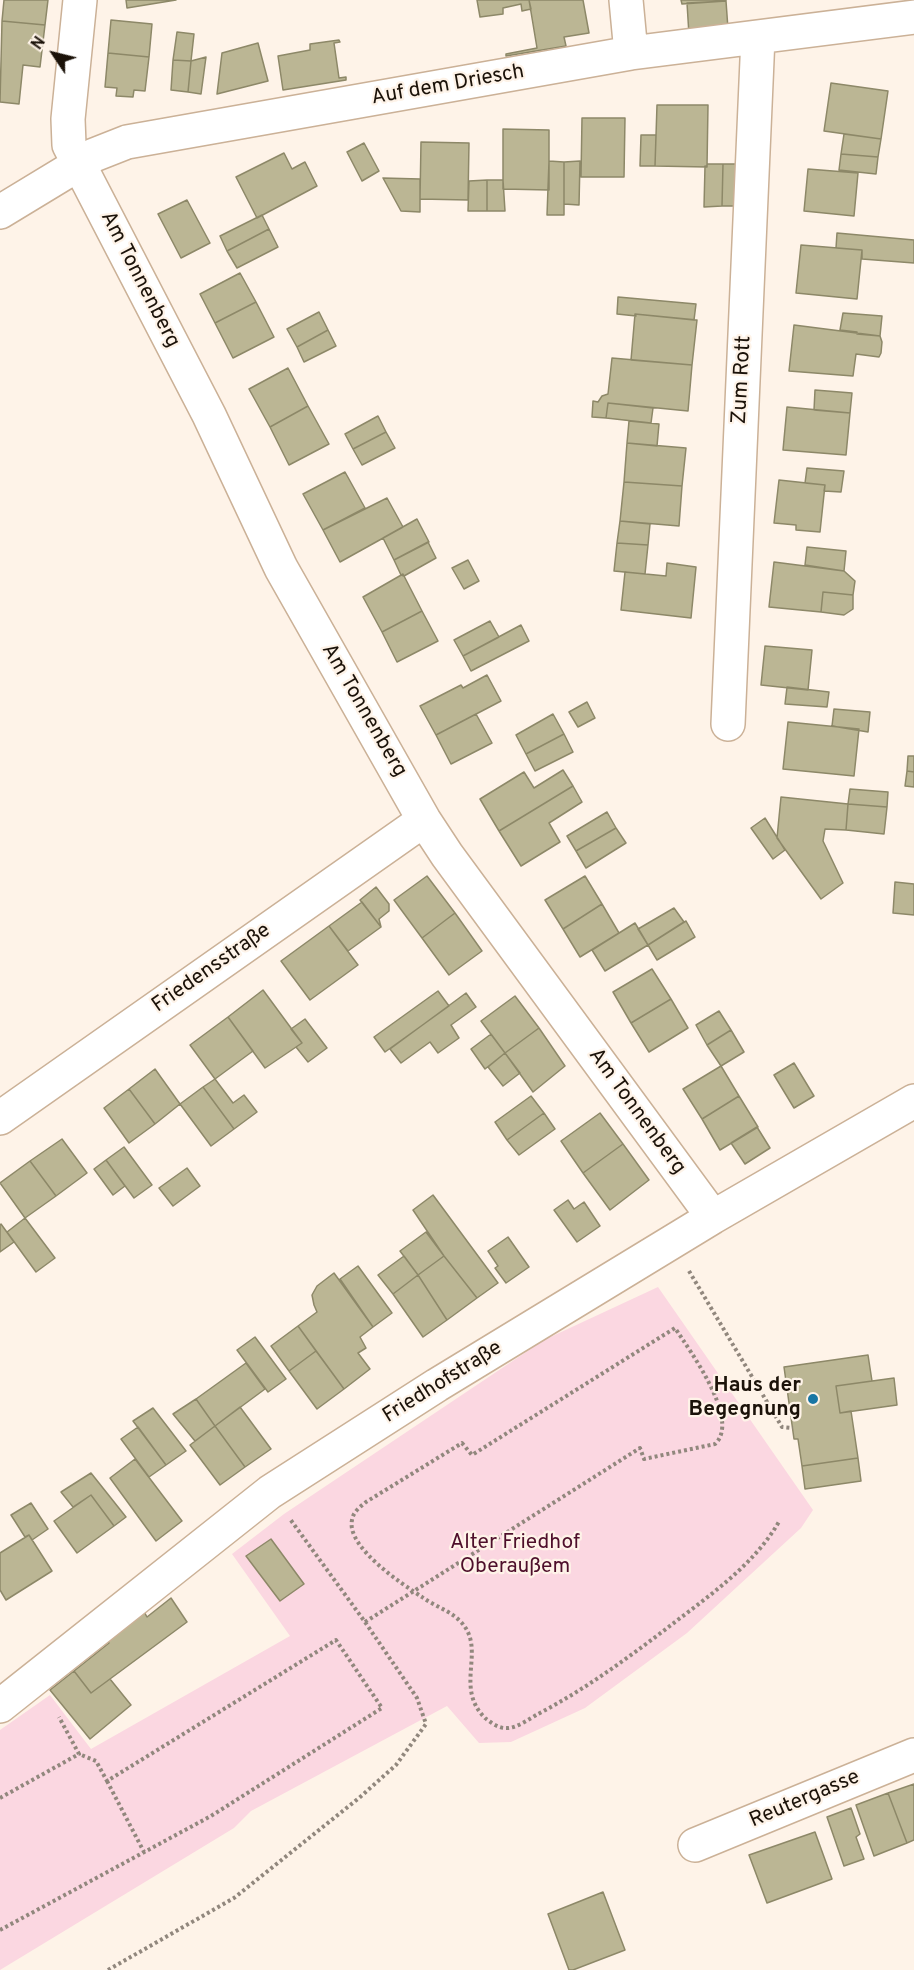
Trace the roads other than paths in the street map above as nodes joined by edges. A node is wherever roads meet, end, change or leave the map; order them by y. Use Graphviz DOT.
graph roads {
  1 [pos="80,0"];
  2 [pos="626,0"];
  3 [pos="914,17"];
  4 [pos="758,37"];
  5 [pos="631,53"];
  6 [pos="79,165"];
  7 [pos="0,212"];
  8 [pos="728,724"];
  9 [pos="424,820"];
  10 [pos="914,1101"];
  11 [pos="0,1118"];
  12 [pos="713,1217"];
  13 [pos="0,1706"];
  14 [pos="914,1755"];
  15 [pos="695,1845"];
  1 -- 6 [label="street, Am Tonnenberg"];
  2 -- 5 [label="street"];
  3 -- 4 [label="street, Auf dem Driesch"];
  4 -- 5 [label="street, Auf dem Driesch"];
  4 -- 8 [label="street, Zum Rott"];
  5 -- 6 [label="street, Auf dem Driesch"];
  6 -- 7 [label="street, Auf dem Driesch"];
  6 -- 9 [label="street, Am Tonnenberg"];
  9 -- 11 [label="street, Friedensstraße"];
  9 -- 12 [label="street, Am Tonnenberg"];
  10 -- 12 [label="street, Friedhofstraße"];
  12 -- 13 [label="street, Friedhofstraße"];
  14 -- 15 [label="street, Reutergasse"];
}
